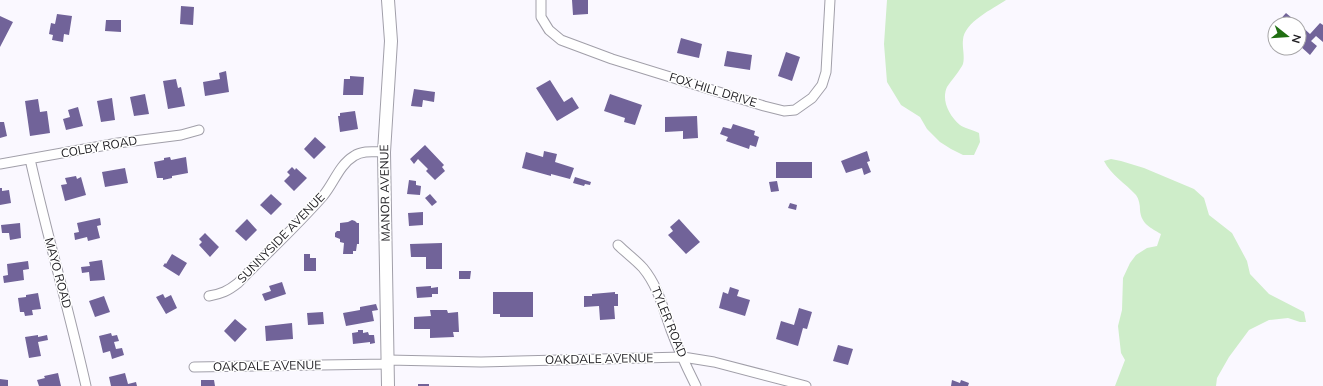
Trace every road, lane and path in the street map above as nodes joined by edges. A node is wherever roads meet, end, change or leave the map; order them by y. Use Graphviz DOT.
graph roads {
  1 [pos="388,0"];
  2 [pos="541,0"];
  3 [pos="830,0"];
  4 [pos="199,130"];
  5 [pos="384,152"];
  6 [pos="30,159"];
  7 [pos="0,164"];
  8 [pos="618,245"];
  9 [pos="209,296"];
  10 [pos="683,358"];
  11 [pos="388,362"];
  12 [pos="194,367"];
  13 [pos="86,386"];
  14 [pos="388,386"];
  15 [pos="696,386"];
  16 [pos="806,386"];
  1 -- 5 [label="street, MANOR AVENUE"];
  2 -- 3 [label="street, FOX HILL DRIVE"];
  4 -- 6 [label="street, COLBY ROAD"];
  5 -- 9 [label="street, SUNNYSIDE AVENUE"];
  5 -- 11 [label="street, MANOR AVENUE"];
  6 -- 7 [label="street, COLBY ROAD"];
  6 -- 13 [label="street, MAYO ROAD"];
  8 -- 10 [label="street, TYLER ROAD"];
  10 -- 11 [label="street, OAKDALE AVENUE"];
  10 -- 15 [label="street, TYLER ROAD"];
  10 -- 16 [label="street, OAKDALE AVENUE"];
  11 -- 12 [label="street, OAKDALE AVENUE"];
  11 -- 14 [label="street, MANOR AVENUE"];
}
